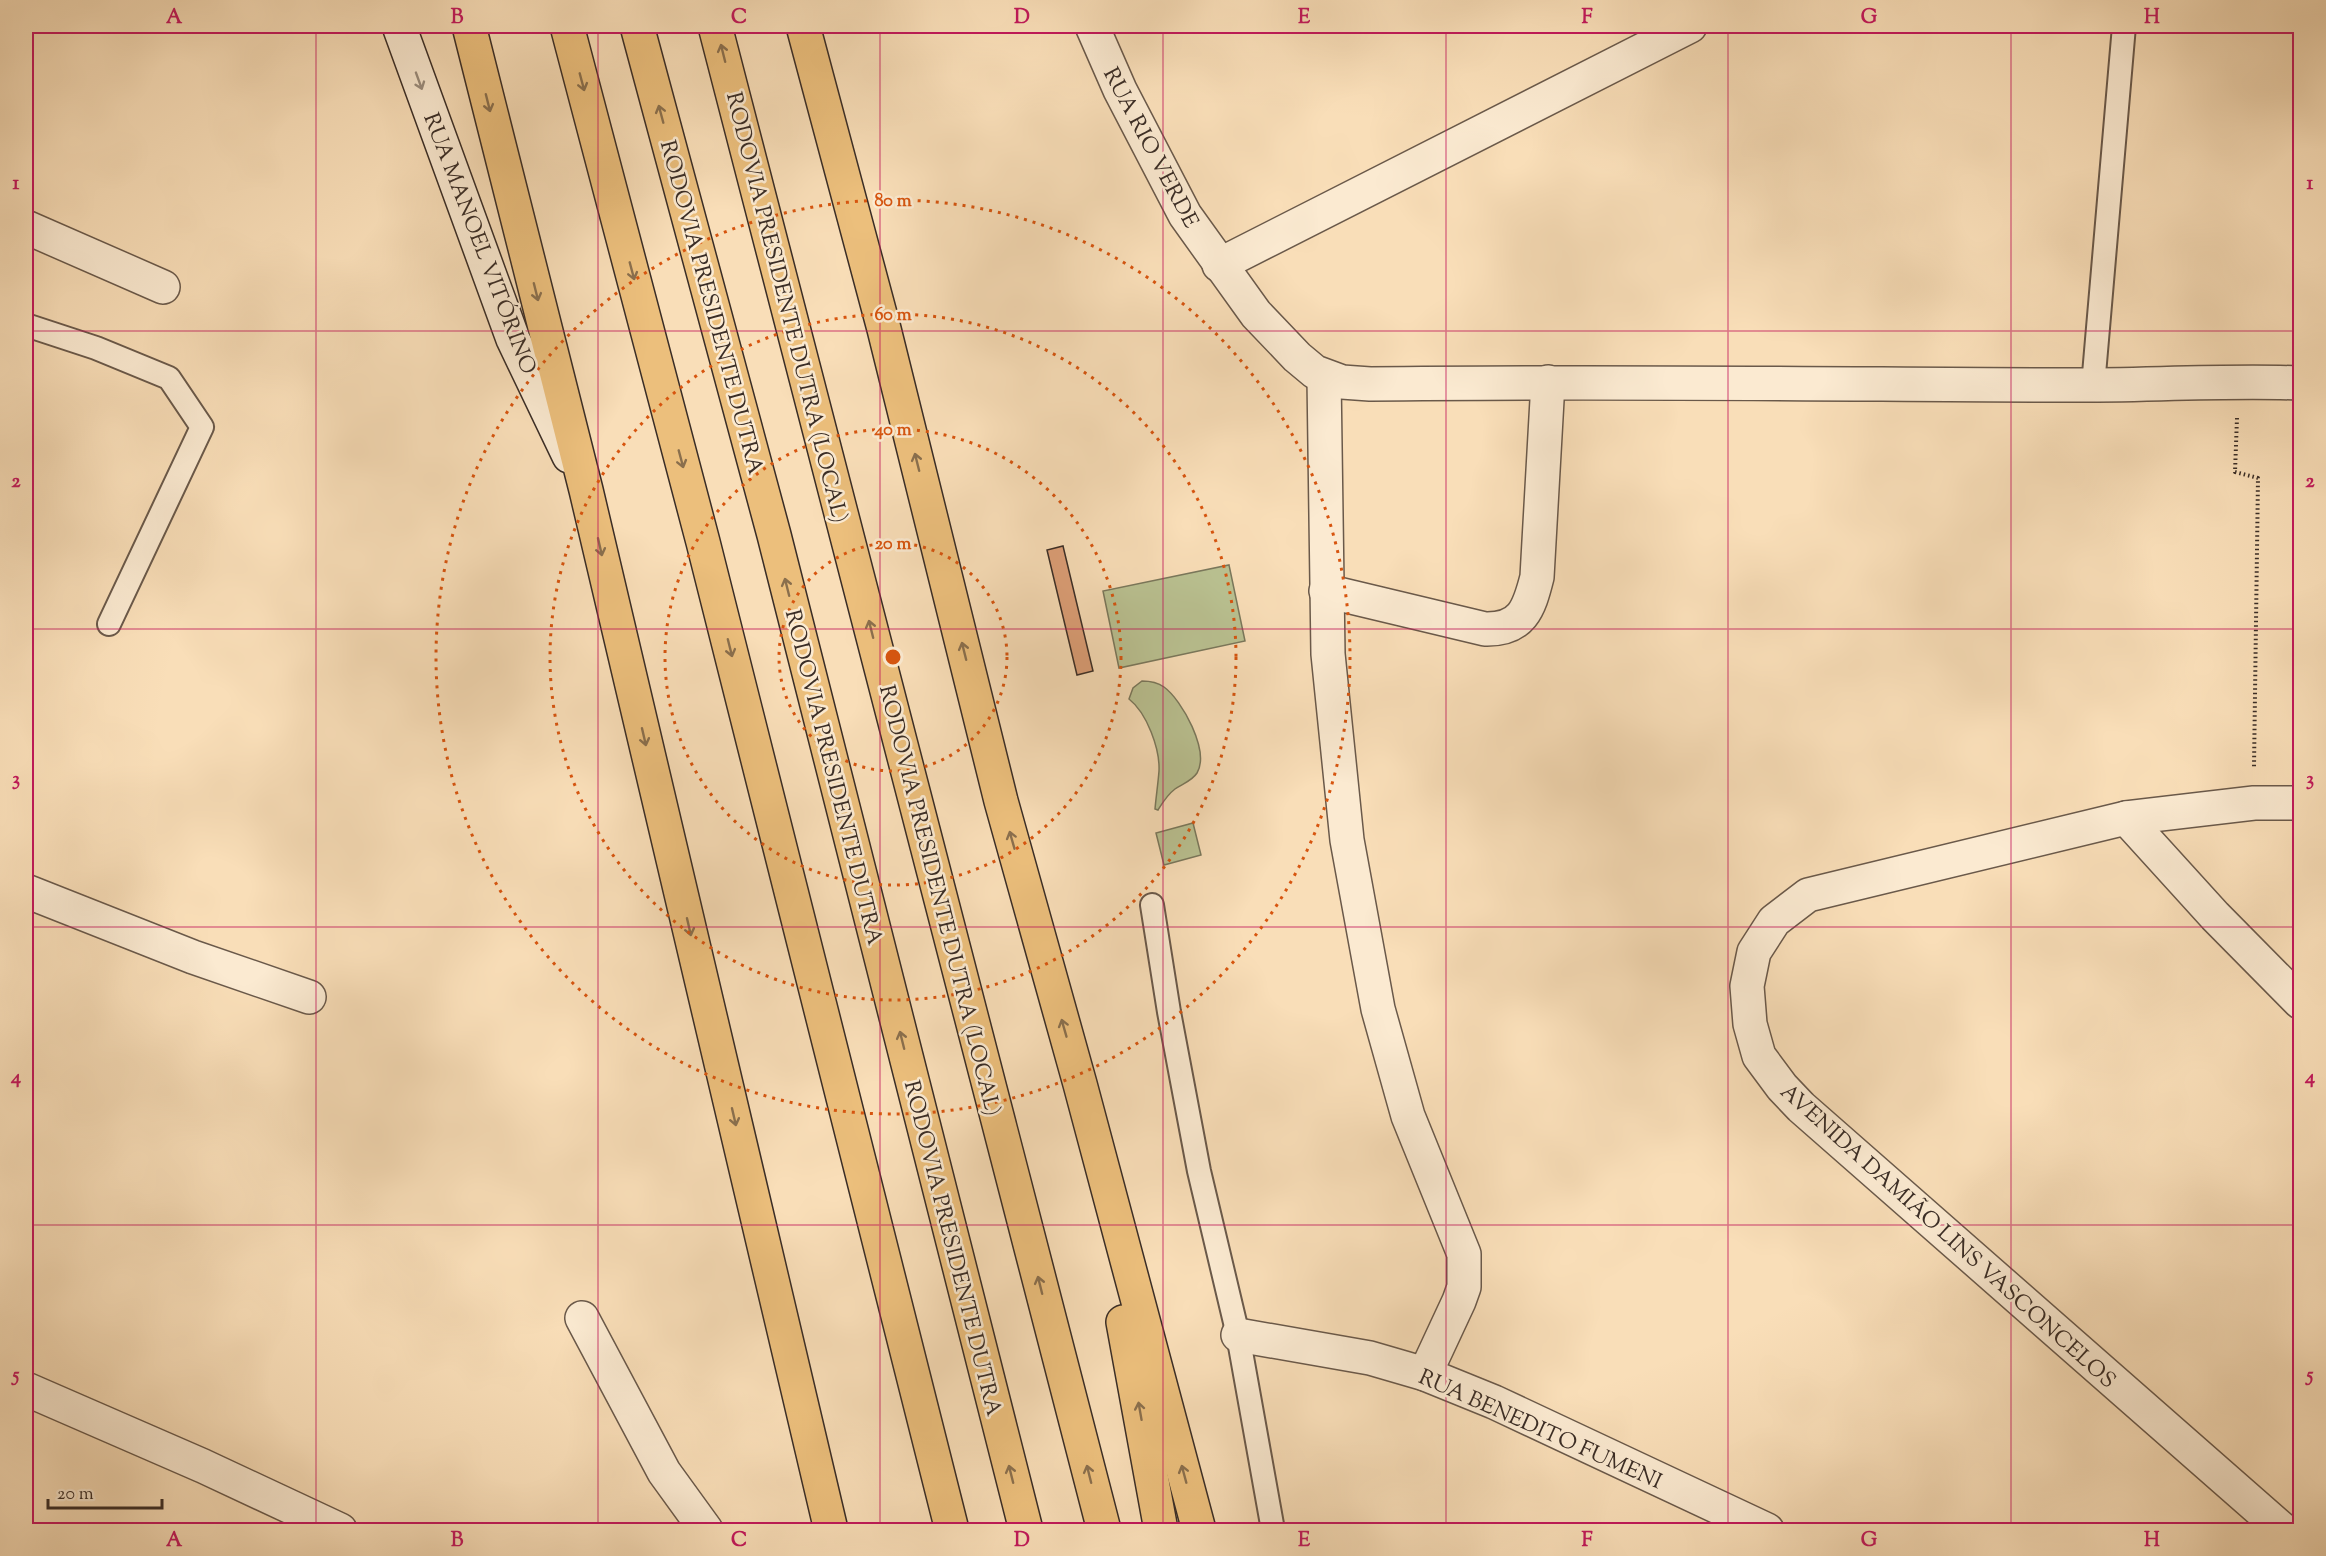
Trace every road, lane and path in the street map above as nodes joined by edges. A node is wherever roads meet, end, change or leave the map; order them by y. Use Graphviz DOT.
graph roads {
  1 [pos="399,26"];
  2 [pos="469,26"];
  3 [pos="567,26"];
  4 [pos="637,26"];
  5 [pos="715,26"];
  6 [pos="803,26"];
  7 [pos="1690,26"];
  8 [pos="2124,26"];
  9 [pos="1101,29"];
  10 [pos="26,227"];
  11 [pos="1219,265"];
  12 [pos="164,287"];
  13 [pos="26,325"];
  14 [pos="1324,377"];
  15 [pos="2238,381"];
  16 [pos="1548,382"];
  17 [pos="2301,383"];
  18 [pos="2093,386"];
  19 [pos="586,490"];
  20 [pos="1326,591"];
  21 [pos="109,624"];
  22 [pos="2254,803"];
  23 [pos="2301,803"];
  24 [pos="2126,818"];
  25 [pos="26,891"];
  26 [pos="1152,905"];
  27 [pos="309,997"];
  28 [pos="2301,1002"];
  29 [pos="1080,1084"];
  30 [pos="582,1318"];
  31 [pos="1238,1335"];
  32 [pos="1425,1374"];
  33 [pos="26,1389"];
  34 [pos="340,1530"];
  35 [pos="705,1530"];
  36 [pos="831,1530"];
  37 [pos="952,1530"];
  38 [pos="1026,1530"];
  39 [pos="1104,1530"];
  40 [pos="1161,1530"];
  41 [pos="1199,1530"];
  42 [pos="1273,1530"];
  43 [pos="1767,1530"];
  44 [pos="2283,1530"];
  1 -- 19 [label="street, RUA MANOEL VITÓRINO, one-way"];
  2 -- 19 [label="highway, one-way"];
  3 -- 37 [label="highway, one-way"];
  38 -- 4 [label="highway, RODOVIA PRESIDENTE DUTRA, one-way"];
  39 -- 5 [label="highway, RODOVIA PRESIDENTE DUTRA (LOCAL), one-way"];
  29 -- 6 [label="highway, one-way"];
  7 -- 11 [label="street"];
  8 -- 18 [label="lane"];
  9 -- 11 [label="street, RUA RIO VERDE"];
  10 -- 12 [label="street"];
  11 -- 14 [label="street, RUA RIO VERDE"];
  13 -- 21 [label="lane"];
  14 -- 16 [label="street"];
  14 -- 20 [label="street"];
  15 -- 17 [label="street"];
  15 -- 18 [label="street"];
  15 -- 22 [label="path"];
  16 -- 18 [label="street"];
  16 -- 20 [label="street"];
  19 -- 36 [label="highway, one-way"];
  20 -- 32 [label="street"];
  22 -- 23 [label="street, AVENIDA DAMIÃO LINS VASCONCELOS"];
  22 -- 24 [label="street, AVENIDA DAMIÃO LINS VASCONCELOS"];
  24 -- 28 [label="street"];
  24 -- 44 [label="street, AVENIDA DAMIÃO LINS VASCONCELOS"];
  25 -- 27 [label="street"];
  26 -- 31 [label="lane"];
  40 -- 29 [label="highway, one-way"];
  41 -- 29 [label="highway, one-way"];
  30 -- 35 [label="street"];
  31 -- 32 [label="street, RUA BENEDITO FUMENI"];
  31 -- 42 [label="lane"];
  32 -- 43 [label="street, RUA BENEDITO FUMENI"];
  33 -- 34 [label="street"];
}
